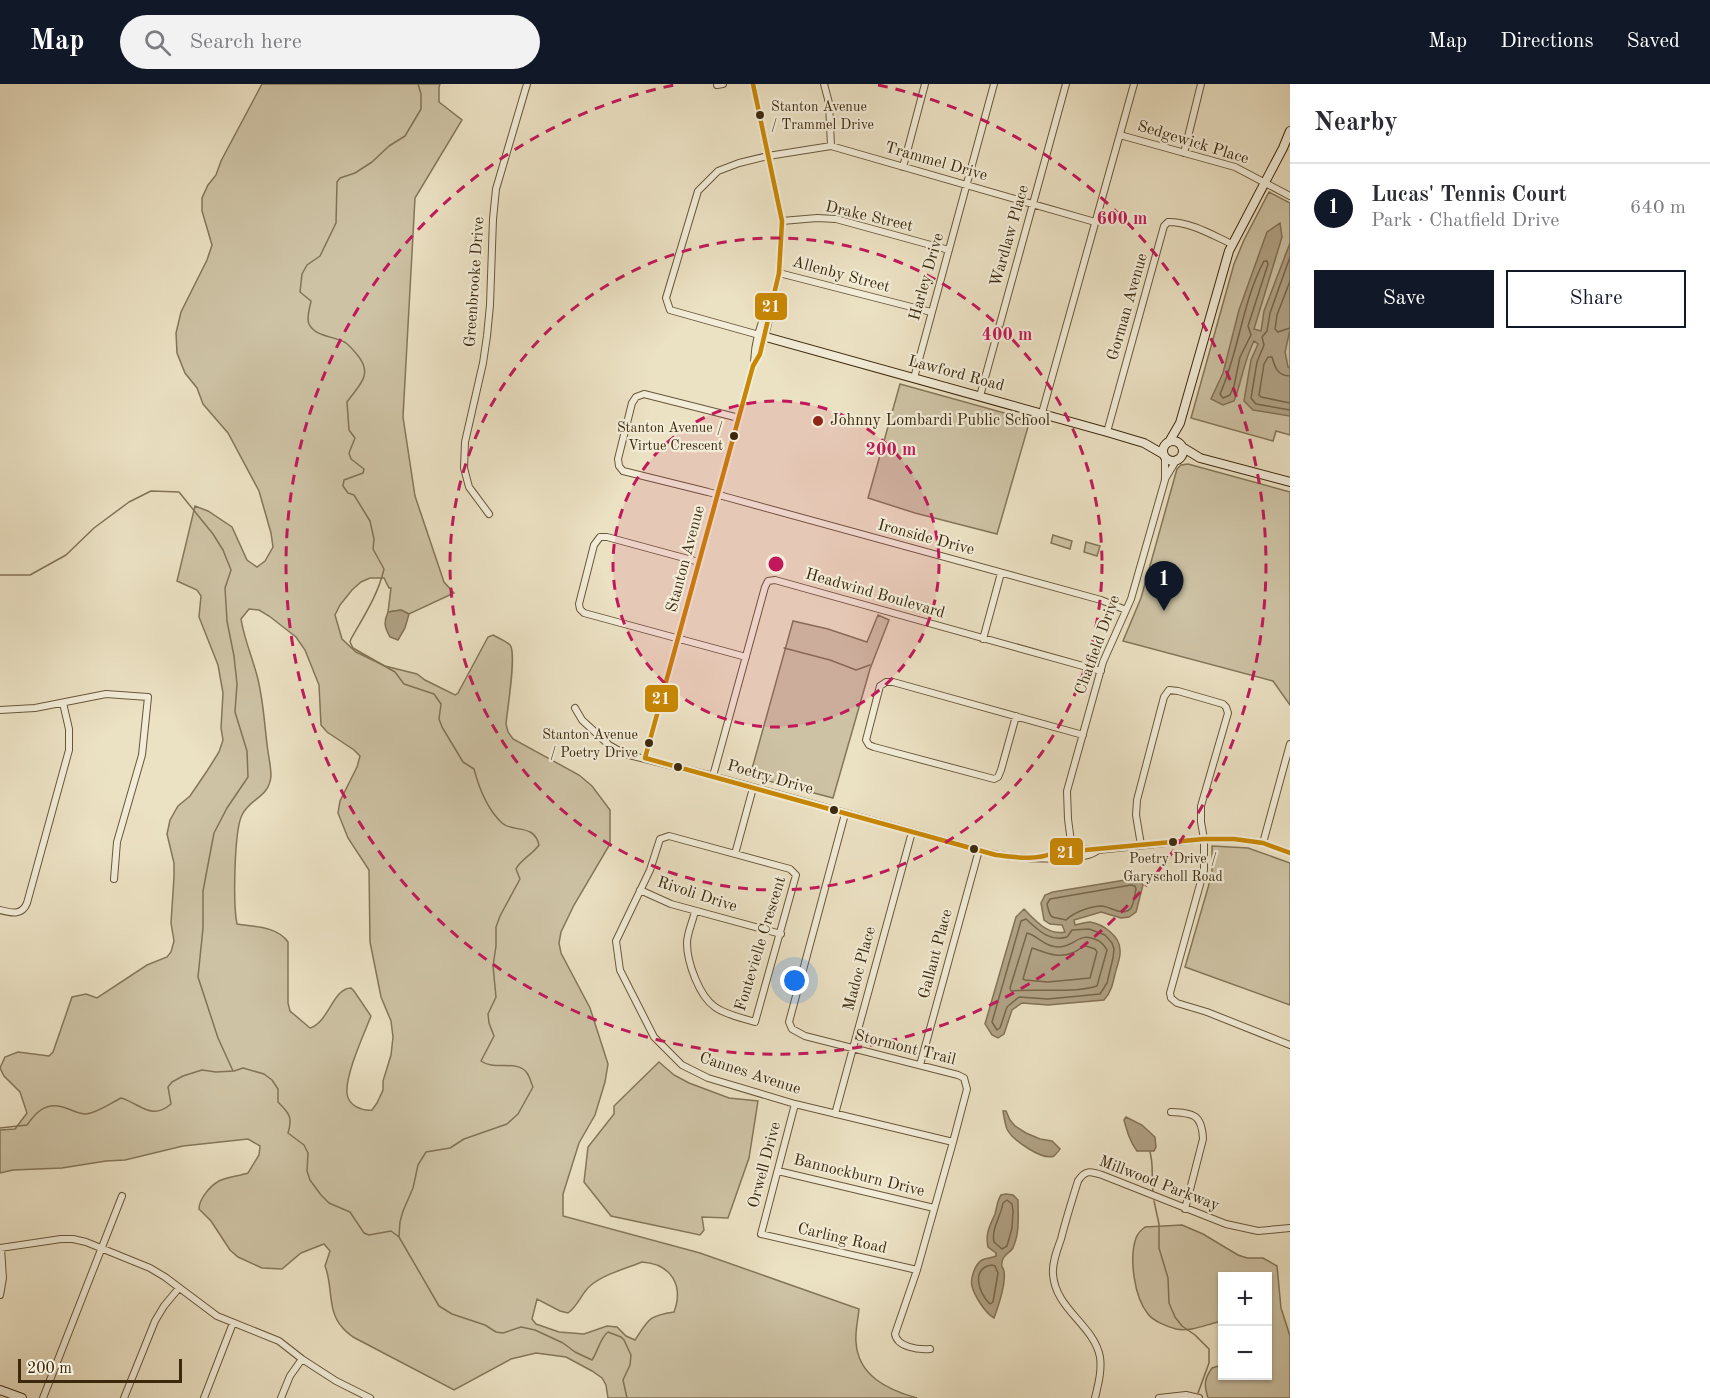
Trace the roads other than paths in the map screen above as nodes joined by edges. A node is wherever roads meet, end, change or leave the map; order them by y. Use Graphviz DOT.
graph roads {
  1 [pos="527,84"];
  2 [pos="753,84"];
  3 [pos="824,84"];
  4 [pos="925,84"];
  5 [pos="994,84"];
  6 [pos="1066,84"];
  7 [pos="1134,84"];
  8 [pos="1201,84"];
  9 [pos="1290,131"];
  10 [pos="1120,135"];
  11 [pos="831,146"];
  12 [pos="1184,153"];
  13 [pos="768,156"];
  14 [pos="903,167"];
  15 [pos="1265,182"];
  16 [pos="966,184"];
  17 [pos="1290,196"];
  18 [pos="1033,204"];
  19 [pos="782,221"];
  20 [pos="1095,222"];
  21 [pos="1232,244"];
  22 [pos="949,250"];
  23 [pos="779,273"];
  24 [pos="931,312"];
  25 [pos="762,336"];
  26 [pos="914,378"];
  27 [pos="980,396"];
  28 [pos="1042,413"];
  29 [pos="739,418"];
  30 [pos="1180,423"];
  31 [pos="1107,432"];
  32 [pos="1168,442"];
  33 [pos="1144,443"];
  34 [pos="1181,447"];
  35 [pos="1164,455"];
  36 [pos="1200,458"];
  37 [pos="1178,459"];
  38 [pos="1165,480"];
  39 [pos="1290,482"];
  40 [pos="718,494"];
  41 [pos="489,514"];
  42 [pos="699,562"];
  43 [pos="1001,573"];
  44 [pos="1126,610"];
  45 [pos="678,638"];
  46 [pos="983,639"];
  47 [pos="746,657"];
  48 [pos="1101,671"];
  49 [pos="63,703"];
  50 [pos="575,708"];
  51 [pos="0,710"];
  52 [pos="1016,716"];
  53 [pos="1083,735"];
  54 [pos="1290,744"];
  55 [pos="645,758"];
  56 [pos="713,776"];
  57 [pos="753,788"];
  58 [pos="845,814"];
  59 [pos="912,832"];
  60 [pos="1204,839"];
  61 [pos="1263,843"];
  62 [pos="1141,845"];
  63 [pos="979,850"];
  64 [pos="1290,853"];
  65 [pos="735,854"];
  66 [pos="1073,854"];
  67 [pos="796,875"];
  68 [pos="114,879"];
  69 [pos="640,890"];
  70 [pos="0,910"];
  71 [pos="695,911"];
  72 [pos="780,934"];
  73 [pos="1290,1045"];
  74 [pos="853,1048"];
  75 [pos="920,1065"];
  76 [pos="795,1104"];
  77 [pos="1171,1112"];
  78 [pos="835,1114"];
  79 [pos="953,1142"];
  80 [pos="778,1171"];
  81 [pos="122,1196"];
  82 [pos="934,1208"];
  83 [pos="1185,1209"];
  84 [pos="1290,1228"];
  85 [pos="761,1234"];
  86 [pos="0,1248"];
  87 [pos="101,1248"];
  88 [pos="917,1270"];
  89 [pos="179,1288"];
  90 [pos="0,1295"];
  91 [pos="233,1323"];
  92 [pos="930,1349"];
  93 [pos="302,1359"];
  94 [pos="0,1389"];
  95 [pos="360,1396"];
  96 [pos="22,1398"];
  97 [pos="43,1398"];
  98 [pos="124,1398"];
  99 [pos="204,1398"];
  100 [pos="281,1398"];
  101 [pos="370,1398"];
  102 [pos="1095,1398"];
  103 [pos="1159,1398"];
  104 [pos="1199,1398"];
  1 -- 41 [label="street, Greenbrooke Drive"];
  2 -- 13 [label="street, Stanton Avenue"];
  3 -- 11 [label="street"];
  4 -- 14 [label="street"];
  5 -- 16 [label="street, Harley Drive"];
  6 -- 18 [label="street, Wardlaw Place"];
  7 -- 10 [label="street"];
  8 -- 12 [label="street"];
  9 -- 15 [label="street"];
  10 -- 12 [label="street, Sedgewick Place"];
  10 -- 20 [label="street"];
  11 -- 13 [label="street, Trammel Drive"];
  11 -- 14 [label="street, Trammel Drive"];
  12 -- 15 [label="street, Sedgewick Place"];
  13 -- 19 [label="street, Stanton Avenue"];
  13 -- 25 [label="street, Trammel Drive"];
  14 -- 16 [label="street, Trammel Drive"];
  15 -- 17 [label="street, Sedgewick Place"];
  15 -- 21 [label="street"];
  16 -- 18 [label="street, Trammel Drive"];
  16 -- 22 [label="street, Harley Drive"];
  18 -- 20 [label="street, Trammel Drive"];
  18 -- 27 [label="street, Wardlaw Place"];
  19 -- 22 [label="street, Drake Street"];
  19 -- 23 [label="street, Stanton Avenue"];
  20 -- 28 [label="street"];
  21 -- 30 [label="street"];
  21 -- 31 [label="street, Gorman Avenue"];
  22 -- 24 [label="street, Harley Drive"];
  23 -- 24 [label="street, Allenby Street"];
  23 -- 25 [label="street, Stanton Avenue"];
  24 -- 26 [label="street, Harley Drive"];
  25 -- 26 [label="street, Lawford Road"];
  25 -- 29 [label="street, Stanton Avenue"];
  26 -- 27 [label="street, Lawford Road"];
  27 -- 28 [label="street, Lawford Road"];
  28 -- 31 [label="street, Lawford Road"];
  29 -- 40 [label="street, Stanton Avenue"];
  29 -- 40 [label="street, Ironside Drive"];
  30 -- 32 [label="street"];
  30 -- 34 [label="street"];
  31 -- 33 [label="street, Lawford Road"];
  32 -- 33 [label="street, Lawford Road"];
  32 -- 34 [label="street"];
  32 -- 35 [label="street"];
  33 -- 35 [label="street, Lawford Road"];
  34 -- 36 [label="street"];
  34 -- 37 [label="street"];
  35 -- 37 [label="street"];
  35 -- 38 [label="street, Chatfield Drive"];
  36 -- 37 [label="street"];
  36 -- 39 [label="street"];
  37 -- 38 [label="street, Chatfield Drive"];
  38 -- 44 [label="street, Chatfield Drive"];
  40 -- 42 [label="street, Stanton Avenue"];
  40 -- 43 [label="street, Ironside Drive"];
  42 -- 45 [label="street, Stanton Avenue"];
  42 -- 45 [label="street"];
  43 -- 44 [label="street, Ironside Drive"];
  43 -- 46 [label="street"];
  44 -- 48 [label="street, Chatfield Drive"];
  45 -- 47 [label="street"];
  45 -- 55 [label="street, Stanton Avenue"];
  46 -- 47 [label="street, Headwind Boulevard"];
  46 -- 48 [label="street, Headwind Boulevard"];
  47 -- 56 [label="street, Headwind Boulevard"];
  48 -- 53 [label="street, Chatfield Drive"];
  49 -- 51 [label="street"];
  49 -- 68 [label="street"];
  49 -- 70 [label="street"];
  50 -- 55 [label="street, Poetry Drive"];
  52 -- 52 [label="street"];
  52 -- 53 [label="street"];
  53 -- 66 [label="street, Chatfield Drive"];
  54 -- 61 [label="street"];
  55 -- 56 [label="street, Poetry Drive"];
  56 -- 57 [label="street, Poetry Drive"];
  57 -- 58 [label="street, Poetry Drive"];
  57 -- 65 [label="street"];
  58 -- 59 [label="street, Poetry Drive"];
  58 -- 74 [label="street, Stormont Trail"];
  59 -- 63 [label="street, Poetry Drive"];
  59 -- 74 [label="street, Madoc Place"];
  60 -- 61 [label="street, Poetry Drive"];
  60 -- 62 [label="street, Poetry Drive"];
  60 -- 62 [label="street"];
  60 -- 73 [label="street"];
  61 -- 64 [label="street, Poetry Drive"];
  62 -- 66 [label="street, Poetry Drive"];
  63 -- 66 [label="street, Poetry Drive"];
  63 -- 75 [label="street, Gallant Place"];
  65 -- 67 [label="street, Cannes Avenue"];
  65 -- 69 [label="street, Cannes Avenue"];
  67 -- 72 [label="street, Fontevielle Crescent"];
  69 -- 71 [label="street, Rivoli Drive"];
  69 -- 76 [label="street, Cannes Avenue"];
  71 -- 72 [label="street, Rivoli Drive"];
  71 -- 72 [label="street, Fontevielle Crescent"];
  74 -- 75 [label="street, Stormont Trail"];
  74 -- 78 [label="street, Madoc Place"];
  75 -- 79 [label="street, Stormont Trail"];
  76 -- 78 [label="street, Cannes Avenue"];
  76 -- 80 [label="street, Orwell Drive"];
  77 -- 83 [label="street"];
  78 -- 79 [label="street, Cannes Avenue"];
  79 -- 82 [label="street, Stormont Trail"];
  80 -- 82 [label="street, Bannockburn Drive"];
  80 -- 85 [label="street, Orwell Drive"];
  81 -- 87 [label="street"];
  82 -- 88 [label="street, Stormont Trail"];
  83 -- 84 [label="street, Millwood Parkway"];
  83 -- 102 [label="street, Millwood Parkway"];
  85 -- 88 [label="street, Carling Road"];
  86 -- 87 [label="street"];
  86 -- 90 [label="street"];
  87 -- 89 [label="street"];
  87 -- 97 [label="street"];
  88 -- 92 [label="street, Stormont Trail"];
  89 -- 91 [label="street"];
  89 -- 98 [label="street"];
  91 -- 93 [label="street"];
  91 -- 99 [label="street"];
  93 -- 95 [label="street"];
  93 -- 100 [label="street"];
  94 -- 96 [label="street"];
  95 -- 101 [label="street"];
  103 -- 104 [label="street"];
}
